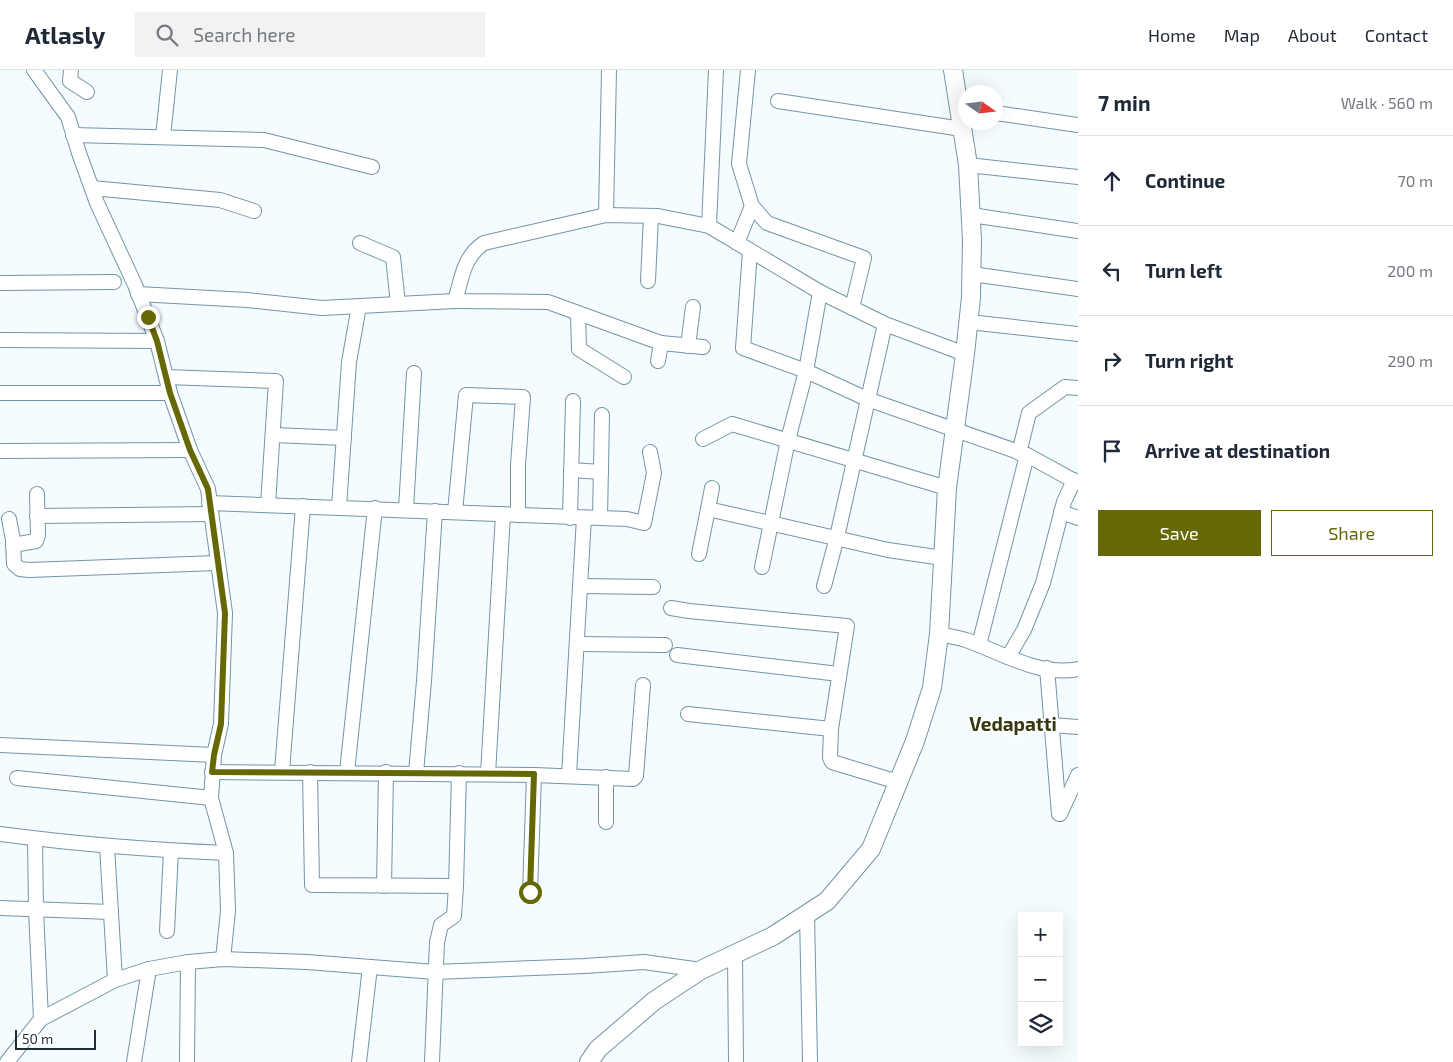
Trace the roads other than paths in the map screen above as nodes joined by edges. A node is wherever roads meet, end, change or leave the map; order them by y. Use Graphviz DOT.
graph roads {
  1 [pos="34,70"];
  2 [pos="71,70"];
  3 [pos="170,70"];
  4 [pos="609,70"];
  5 [pos="716,70"];
  6 [pos="748,70"];
  7 [pos="953,70"];
  8 [pos="958,91"];
  9 [pos="87,92"];
  10 [pos="778,101"];
  11 [pos="1003,114"];
  12 [pos="1078,125"];
  13 [pos="958,128"];
  14 [pos="962,130"];
  15 [pos="73,136"];
  16 [pos="163,138"];
  17 [pos="968,166"];
  18 [pos="372,167"];
  19 [pos="1078,177"];
  20 [pos="92,188"];
  21 [pos="752,206"];
  22 [pos="254,211"];
  23 [pos="606,215"];
  24 [pos="971,215"];
  25 [pos="651,216"];
  26 [pos="709,226"];
  27 [pos="1078,231"];
  28 [pos="360,243"];
  29 [pos="737,243"];
  30 [pos="750,251"];
  31 [pos="972,274"];
  32 [pos="648,281"];
  33 [pos="114,282"];
  34 [pos="0,283"];
  35 [pos="1078,289"];
  36 [pos="820,292"];
  37 [pos="138,294"];
  38 [pos="455,301"];
  39 [pos="398,304"];
  40 [pos="359,306"];
  41 [pos="693,307"];
  42 [pos="852,308"];
  43 [pos="578,313"];
  44 [pos="969,322"];
  45 [pos="885,324"];
  46 [pos="1078,334"];
  47 [pos="0,340"];
  48 [pos="157,341"];
  49 [pos="661,343"];
  50 [pos="688,346"];
  51 [pos="703,347"];
  52 [pos="965,354"];
  53 [pos="658,361"];
  54 [pos="806,372"];
  55 [pos="414,373"];
  56 [pos="166,377"];
  57 [pos="624,377"];
  58 [pos="1078,388"];
  59 [pos="0,393"];
  60 [pos="170,393"];
  61 [pos="867,399"];
  62 [pos="574,401"];
  63 [pos="602,415"];
  64 [pos="955,430"];
  65 [pos="272,435"];
  66 [pos="344,438"];
  67 [pos="703,440"];
  68 [pos="788,440"];
  69 [pos="190,450"];
  70 [pos="0,451"];
  71 [pos="650,452"];
  72 [pos="1023,454"];
  73 [pos="854,461"];
  74 [pos="571,470"];
  75 [pos="601,472"];
  76 [pos="1076,482"];
  77 [pos="712,488"];
  78 [pos="947,488"];
  79 [pos="37,494"];
  80 [pos="268,505"];
  81 [pos="303,506"];
  82 [pos="339,507"];
  83 [pos="375,508"];
  84 [pos="210,509"];
  85 [pos="406,509"];
  86 [pos="708,509"];
  87 [pos="435,510"];
  88 [pos="455,512"];
  89 [pos="1061,512"];
  90 [pos="511,515"];
  91 [pos="37,516"];
  92 [pos="577,518"];
  93 [pos="600,518"];
  94 [pos="1078,518"];
  95 [pos="9,519"];
  96 [pos="771,524"];
  97 [pos="837,537"];
  98 [pos="13,545"];
  99 [pos="699,554"];
  100 [pos="943,558"];
  101 [pos="217,563"];
  102 [pos="762,567"];
  103 [pos="580,586"];
  104 [pos="824,586"];
  105 [pos="653,587"];
  106 [pos="671,608"];
  107 [pos="939,634"];
  108 [pos="577,644"];
  109 [pos="665,645"];
  110 [pos="979,645"];
  111 [pos="678,655"];
  112 [pos="1008,657"];
  113 [pos="1047,668"];
  114 [pos="1078,669"];
  115 [pos="840,674"];
  116 [pos="643,685"];
  117 [pos="688,714"];
  118 [pos="1052,725"];
  119 [pos="1078,727"];
  120 [pos="831,729"];
  121 [pos="0,745"];
  122 [pos="214,755"];
  123 [pos="282,771"];
  124 [pos="212,772"];
  125 [pos="310,772"];
  126 [pos="347,772"];
  127 [pos="386,772"];
  128 [pos="416,773"];
  129 [pos="459,773"];
  130 [pos="488,774"];
  131 [pos="534,774"];
  132 [pos="569,775"];
  133 [pos="1078,775"];
  134 [pos="606,777"];
  135 [pos="17,778"];
  136 [pos="898,782"];
  137 [pos="211,798"];
  138 [pos="606,822"];
  139 [pos="0,834"];
  140 [pos="35,839"];
  141 [pos="107,846"];
  142 [pos="171,851"];
  143 [pos="226,853"];
  144 [pos="384,886"];
  145 [pos="456,886"];
  146 [pos="530,892"];
  147 [pos="0,908"];
  148 [pos="36,909"];
  149 [pos="111,912"];
  150 [pos="807,914"];
  151 [pos="167,931"];
  152 [pos="735,953"];
  153 [pos="224,959"];
  154 [pos="188,962"];
  155 [pos="370,967"];
  156 [pos="149,969"];
  157 [pos="701,970"];
  158 [pos="435,972"];
  159 [pos="115,980"];
  160 [pos="40,1019"];
  161 [pos="7,1062"];
  162 [pos="134,1062"];
  163 [pos="187,1062"];
  164 [pos="359,1062"];
  165 [pos="432,1062"];
  166 [pos="589,1062"];
  167 [pos="736,1062"];
  168 [pos="810,1062"];
  1 -- 15 [label="street"];
  2 -- 9 [label="street"];
  3 -- 16 [label="street"];
  4 -- 23 [label="street"];
  5 -- 26 [label="street"];
  6 -- 21 [label="street"];
  7 -- 8 [label="main road"];
  10 -- 13 [label="street"];
  11 -- 12 [label="street"];
  14 -- 17 [label="main road"];
  15 -- 16 [label="street"];
  15 -- 20 [label="street"];
  16 -- 18 [label="street"];
  17 -- 19 [label="street"];
  17 -- 24 [label="main road"];
  20 -- 22 [label="street"];
  20 -- 37 [label="street"];
  21 -- 29 [label="street"];
  21 -- 42 [label="street"];
  23 -- 25 [label="street"];
  23 -- 38 [label="street"];
  24 -- 27 [label="street"];
  24 -- 31 [label="main road"];
  25 -- 26 [label="street"];
  25 -- 32 [label="street"];
  26 -- 29 [label="street"];
  28 -- 39 [label="street"];
  29 -- 30 [label="street"];
  30 -- 36 [label="street"];
  30 -- 54 [label="street"];
  31 -- 35 [label="street"];
  31 -- 44 [label="main road"];
  33 -- 34 [label="street"];
  36 -- 42 [label="street"];
  36 -- 54 [label="street"];
  37 -- 40 [label="street"];
  37 -- 48 [label="street"];
  38 -- 39 [label="street"];
  38 -- 43 [label="street"];
  39 -- 40 [label="street"];
  40 -- 66 [label="street"];
  41 -- 50 [label="street"];
  42 -- 45 [label="street"];
  43 -- 49 [label="street"];
  43 -- 57 [label="street"];
  44 -- 46 [label="street"];
  44 -- 52 [label="main road"];
  45 -- 52 [label="street"];
  45 -- 61 [label="street"];
  47 -- 48 [label="street"];
  48 -- 56 [label="street"];
  49 -- 50 [label="street"];
  49 -- 53 [label="street"];
  50 -- 51 [label="street"];
  52 -- 64 [label="main road"];
  54 -- 61 [label="street"];
  54 -- 68 [label="street"];
  55 -- 85 [label="street"];
  56 -- 60 [label="street"];
  56 -- 65 [label="street"];
  58 -- 72 [label="street"];
  59 -- 60 [label="street"];
  60 -- 69 [label="street"];
  61 -- 64 [label="street"];
  61 -- 73 [label="street"];
  62 -- 74 [label="street"];
  63 -- 75 [label="street"];
  64 -- 72 [label="street"];
  64 -- 78 [label="main road"];
  65 -- 66 [label="street"];
  65 -- 80 [label="street"];
  66 -- 82 [label="street"];
  67 -- 68 [label="street"];
  68 -- 73 [label="street"];
  68 -- 96 [label="street"];
  69 -- 70 [label="street"];
  69 -- 84 [label="street"];
  71 -- 93 [label="street"];
  72 -- 76 [label="street"];
  72 -- 110 [label="street"];
  73 -- 78 [label="street"];
  73 -- 97 [label="street"];
  74 -- 75 [label="street"];
  74 -- 92 [label="street"];
  75 -- 93 [label="street"];
  76 -- 89 [label="street"];
  77 -- 86 [label="street"];
  78 -- 100 [label="main road"];
  79 -- 91 [label="street"];
  80 -- 81 [label="street"];
  80 -- 84 [label="street"];
  81 -- 82 [label="street"];
  81 -- 123 [label="street"];
  82 -- 83 [label="street"];
  83 -- 85 [label="street"];
  83 -- 126 [label="street"];
  84 -- 91 [label="street"];
  84 -- 101 [label="street"];
  85 -- 87 [label="street"];
  86 -- 96 [label="street"];
  86 -- 99 [label="street"];
  87 -- 88 [label="street"];
  87 -- 128 [label="street"];
  88 -- 90 [label="street"];
  88 -- 90 [label="street"];
  89 -- 94 [label="street"];
  89 -- 112 [label="street"];
  90 -- 92 [label="street"];
  90 -- 130 [label="street"];
  91 -- 98 [label="street"];
  92 -- 93 [label="street"];
  92 -- 103 [label="street"];
  95 -- 98 [label="street"];
  96 -- 97 [label="street"];
  96 -- 102 [label="street"];
  97 -- 100 [label="street"];
  97 -- 104 [label="street"];
  98 -- 101 [label="street"];
  100 -- 107 [label="main road"];
  101 -- 122 [label="street"];
  103 -- 105 [label="street"];
  103 -- 108 [label="street"];
  106 -- 115 [label="street"];
  107 -- 110 [label="street"];
  107 -- 136 [label="main road"];
  108 -- 109 [label="street"];
  108 -- 132 [label="street"];
  110 -- 112 [label="street"];
  111 -- 115 [label="street"];
  112 -- 113 [label="street"];
  113 -- 114 [label="street"];
  113 -- 118 [label="street"];
  115 -- 120 [label="street"];
  116 -- 134 [label="street"];
  117 -- 120 [label="street"];
  118 -- 119 [label="street"];
  118 -- 133 [label="street"];
  120 -- 136 [label="street"];
  121 -- 122 [label="street"];
  122 -- 124 [label="street"];
  123 -- 124 [label="street"];
  123 -- 125 [label="street"];
  124 -- 137 [label="street"];
  125 -- 126 [label="street"];
  125 -- 144 [label="street"];
  126 -- 127 [label="street"];
  127 -- 128 [label="street"];
  127 -- 144 [label="street"];
  128 -- 129 [label="street"];
  129 -- 130 [label="street"];
  129 -- 145 [label="street"];
  130 -- 131 [label="street"];
  131 -- 132 [label="street"];
  131 -- 146 [label="street"];
  132 -- 134 [label="street"];
  134 -- 138 [label="street"];
  135 -- 137 [label="street"];
  136 -- 150 [label="main road"];
  137 -- 143 [label="street"];
  139 -- 140 [label="street"];
  140 -- 141 [label="street"];
  140 -- 148 [label="street"];
  141 -- 142 [label="street"];
  141 -- 149 [label="street"];
  142 -- 143 [label="street"];
  142 -- 151 [label="street"];
  143 -- 153 [label="street"];
  144 -- 145 [label="street"];
  145 -- 158 [label="street"];
  147 -- 148 [label="street"];
  148 -- 149 [label="street"];
  148 -- 160 [label="street"];
  149 -- 159 [label="street"];
  150 -- 152 [label="main road"];
  150 -- 168 [label="street"];
  152 -- 157 [label="main road"];
  152 -- 167 [label="street"];
  153 -- 154 [label="street"];
  153 -- 155 [label="street"];
  154 -- 156 [label="street"];
  154 -- 163 [label="street"];
  155 -- 158 [label="street"];
  155 -- 164 [label="street"];
  156 -- 159 [label="street"];
  156 -- 162 [label="street"];
  157 -- 158 [label="street"];
  157 -- 166 [label="main road"];
  158 -- 165 [label="street"];
  159 -- 160 [label="street"];
  160 -- 161 [label="street"];
}
